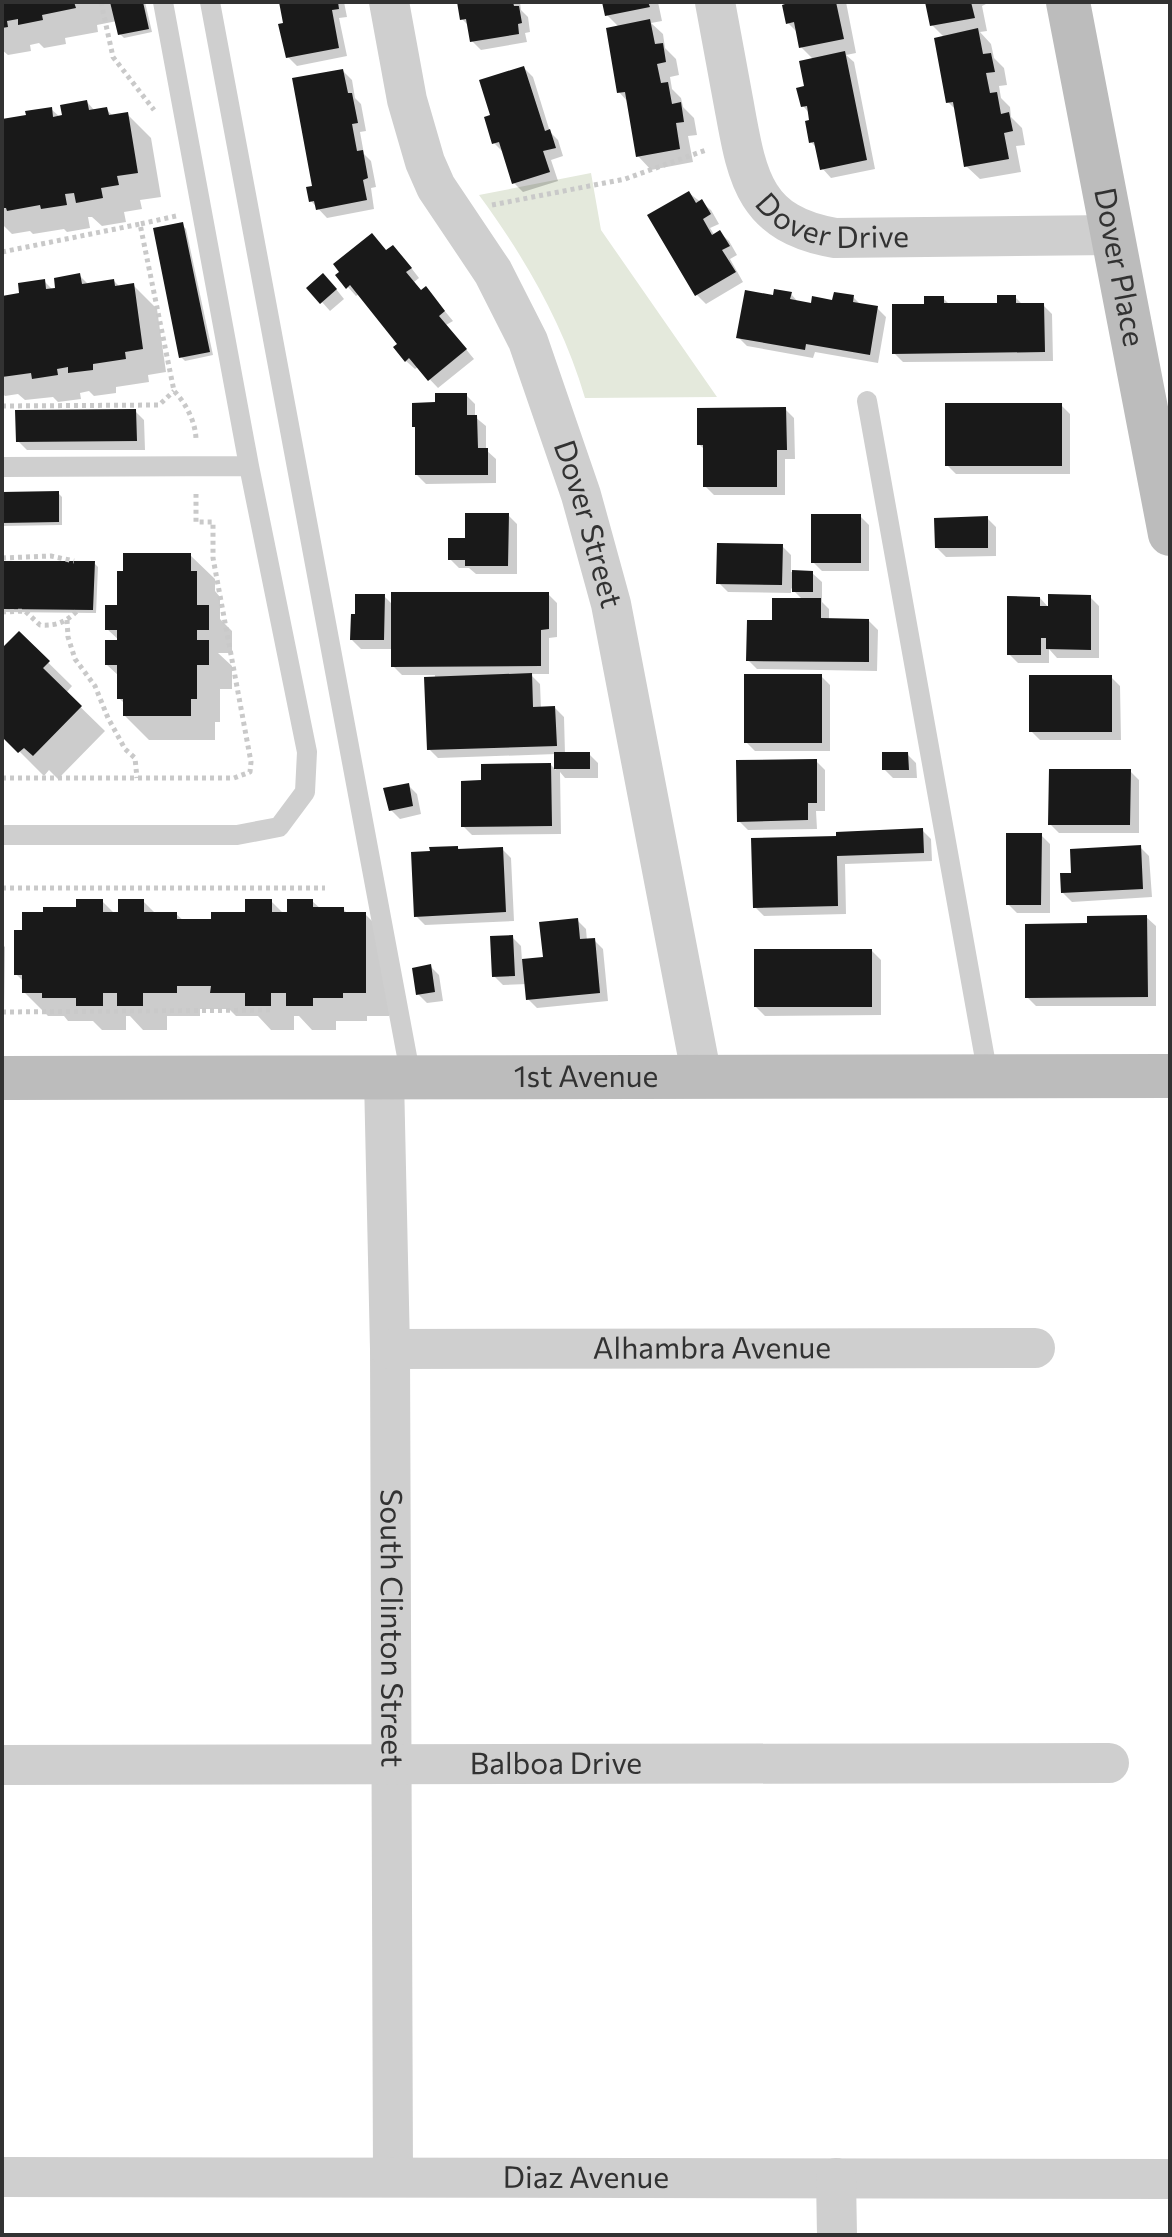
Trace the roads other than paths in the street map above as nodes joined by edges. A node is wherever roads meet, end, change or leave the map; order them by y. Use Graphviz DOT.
graph roads {
  1 [pos="163,2"];
  2 [pos="210,2"];
  3 [pos="389,2"];
  4 [pos="715,2"];
  5 [pos="1068,2"];
  6 [pos="1113,235"];
  7 [pos="867,401"];
  8 [pos="249,466"];
  9 [pos="2,467"];
  10 [pos="1170,534"];
  11 [pos="2,835"];
  12 [pos="988,1076"];
  13 [pos="1170,1076"];
  14 [pos="2,1078"];
  15 [pos="398,1078"];
  16 [pos="702,1078"];
  17 [pos="1035,1348"];
  18 [pos="390,1349"];
  19 [pos="1109,1763"];
  20 [pos="2,1765"];
  21 [pos="391,1765"];
  22 [pos="2,2177"];
  23 [pos="393,2177"];
  24 [pos="836,2178"];
  25 [pos="1170,2179"];
  26 [pos="837,2235"];
  1 -- 8 [label="lane"];
  2 -- 15 [label="lane"];
  3 -- 16 [label="street, Dover Street"];
  4 -- 6 [label="street, Dover Drive"];
  5 -- 6 [label="street, Dover Place"];
  6 -- 10 [label="street, Dover Place"];
  7 -- 12 [label="lane"];
  8 -- 9 [label="lane"];
  8 -- 11 [label="lane"];
  12 -- 13 [label="street, 1st Avenue"];
  12 -- 16 [label="street, 1st Avenue"];
  14 -- 15 [label="street, 1st Avenue"];
  15 -- 16 [label="street, 1st Avenue"];
  15 -- 18 [label="street, South Clinton Street"];
  17 -- 18 [label="street, Alhambra Avenue"];
  18 -- 21 [label="street, South Clinton Street"];
  19 -- 21 [label="street, Balboa Drive"];
  20 -- 21 [label="street, Balboa Drive"];
  21 -- 23 [label="street, South Clinton Street"];
  22 -- 23 [label="street, Diaz Avenue"];
  23 -- 24 [label="street, Diaz Avenue"];
  24 -- 25 [label="street, Diaz Avenue"];
  24 -- 26 [label="street"];
}
